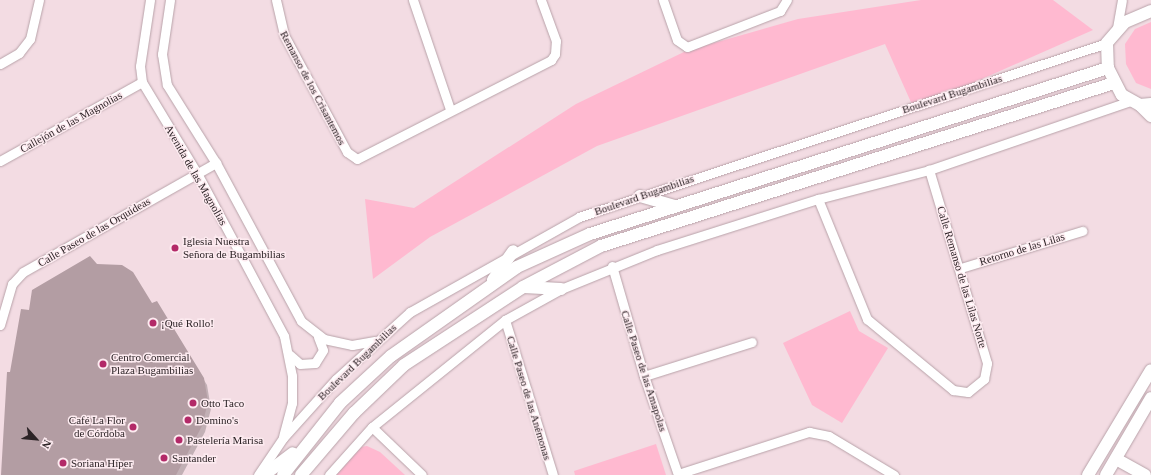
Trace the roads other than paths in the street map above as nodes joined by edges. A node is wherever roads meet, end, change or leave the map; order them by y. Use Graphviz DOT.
graph roads {
  1 [pos="39,0"];
  2 [pos="150,0"];
  3 [pos="170,0"];
  4 [pos="276,0"];
  5 [pos="413,0"];
  6 [pos="541,0"];
  7 [pos="663,0"];
  8 [pos="786,0"];
  9 [pos="1122,0"];
  10 [pos="1151,11"];
  11 [pos="1117,29"];
  12 [pos="1107,43"];
  13 [pos="0,64"];
  14 [pos="1108,68"];
  15 [pos="142,82"];
  16 [pos="1114,83"];
  17 [pos="1141,103"];
  18 [pos="450,109"];
  19 [pos="1151,116"];
  20 [pos="0,161"];
  21 [pos="216,163"];
  22 [pos="929,170"];
  23 [pos="197,173"];
  24 [pos="640,196"];
  25 [pos="818,199"];
  26 [pos="676,206"];
  27 [pos="1082,231"];
  28 [pos="513,251"];
  29 [pos="612,266"];
  30 [pos="961,268"];
  31 [pos="489,286"];
  32 [pos="523,287"];
  33 [pos="561,289"];
  34 [pos="505,320"];
  35 [pos="0,325"];
  36 [pos="318,336"];
  37 [pos="375,341"];
  38 [pos="752,342"];
  39 [pos="290,354"];
  40 [pos="1151,370"];
  41 [pos="644,376"];
  42 [pos="1151,398"];
  43 [pos="372,427"];
  44 [pos="283,438"];
  45 [pos="305,444"];
  46 [pos="1116,459"];
  47 [pos="678,474"];
  48 [pos="258,475"];
  49 [pos="264,475"];
  50 [pos="283,475"];
  51 [pos="301,475"];
  52 [pos="329,475"];
  53 [pos="422,475"];
  54 [pos="552,475"];
  55 [pos="894,475"];
  56 [pos="1088,475"];
  57 [pos="1106,475"];
  58 [pos="1145,475"];
  1 -- 13 [label="street"];
  2 -- 15 [label="street, Avenida de las Magnolias"];
  3 -- 21 [label="street, Avenida de las Magnolias"];
  4 -- 18 [label="street, Remanso de los Crisantemos"];
  5 -- 18 [label="street"];
  6 -- 18 [label="street"];
  7 -- 8 [label="street"];
  9 -- 11 [label="street"];
  10 -- 11 [label="street"];
  11 -- 12 [label="street"];
  12 -- 14 [label="street"];
  12 -- 24 [label="street, Boulevard Bugambilias"];
  14 -- 16 [label="street"];
  14 -- 26 [label="street, Boulevard Bugambilias"];
  15 -- 20 [label="street, Callejón de las Magnolias"];
  15 -- 23 [label="street, Avenida de las Magnolias"];
  16 -- 17 [label="street"];
  16 -- 32 [label="street"];
  17 -- 19 [label="street"];
  17 -- 22 [label="street"];
  21 -- 23 [label="street, Calle Paseo de las Orquideas"];
  21 -- 36 [label="street, Avenida de las Magnolias"];
  22 -- 25 [label="street"];
  22 -- 30 [label="street, Calle Remanso de las Lilas Norte"];
  23 -- 35 [label="street, Calle Paseo de las Orquideas"];
  23 -- 39 [label="street, Avenida de las Magnolias"];
  24 -- 26 [label="street"];
  24 -- 28 [label="street, Boulevard Bugambilias"];
  25 -- 29 [label="street"];
  25 -- 30 [label="street, Calle Remanso de las Lilas Norte"];
  26 -- 31 [label="street, Boulevard Bugambilias"];
  27 -- 30 [label="street, Retorno de las Lilas"];
  28 -- 31 [label="street"];
  28 -- 37 [label="street, Boulevard Bugambilias"];
  29 -- 33 [label="street"];
  29 -- 41 [label="street, Calle Paseo de las Amapolas"];
  31 -- 45 [label="street, Boulevard Bugambilias"];
  32 -- 33 [label="street"];
  32 -- 51 [label="street"];
  33 -- 34 [label="street"];
  34 -- 43 [label="street"];
  34 -- 54 [label="street, Calle Paseo de las Anémonas"];
  36 -- 37 [label="street, Avenida de las Magnolias"];
  36 -- 39 [label="street"];
  37 -- 44 [label="street, Boulevard Bugambilias"];
  38 -- 41 [label="street"];
  39 -- 44 [label="street, Avenida de las Magnolias"];
  40 -- 56 [label="street"];
  41 -- 47 [label="street, Calle Paseo de las Amapolas"];
  42 -- 46 [label="street"];
  43 -- 52 [label="street"];
  43 -- 53 [label="street"];
  44 -- 48 [label="street, Boulevard Bugambilias"];
  45 -- 49 [label="street"];
  45 -- 50 [label="street, Boulevard Bugambilias"];
  46 -- 57 [label="street"];
  46 -- 58 [label="street"];
  47 -- 55 [label="street"];
}
